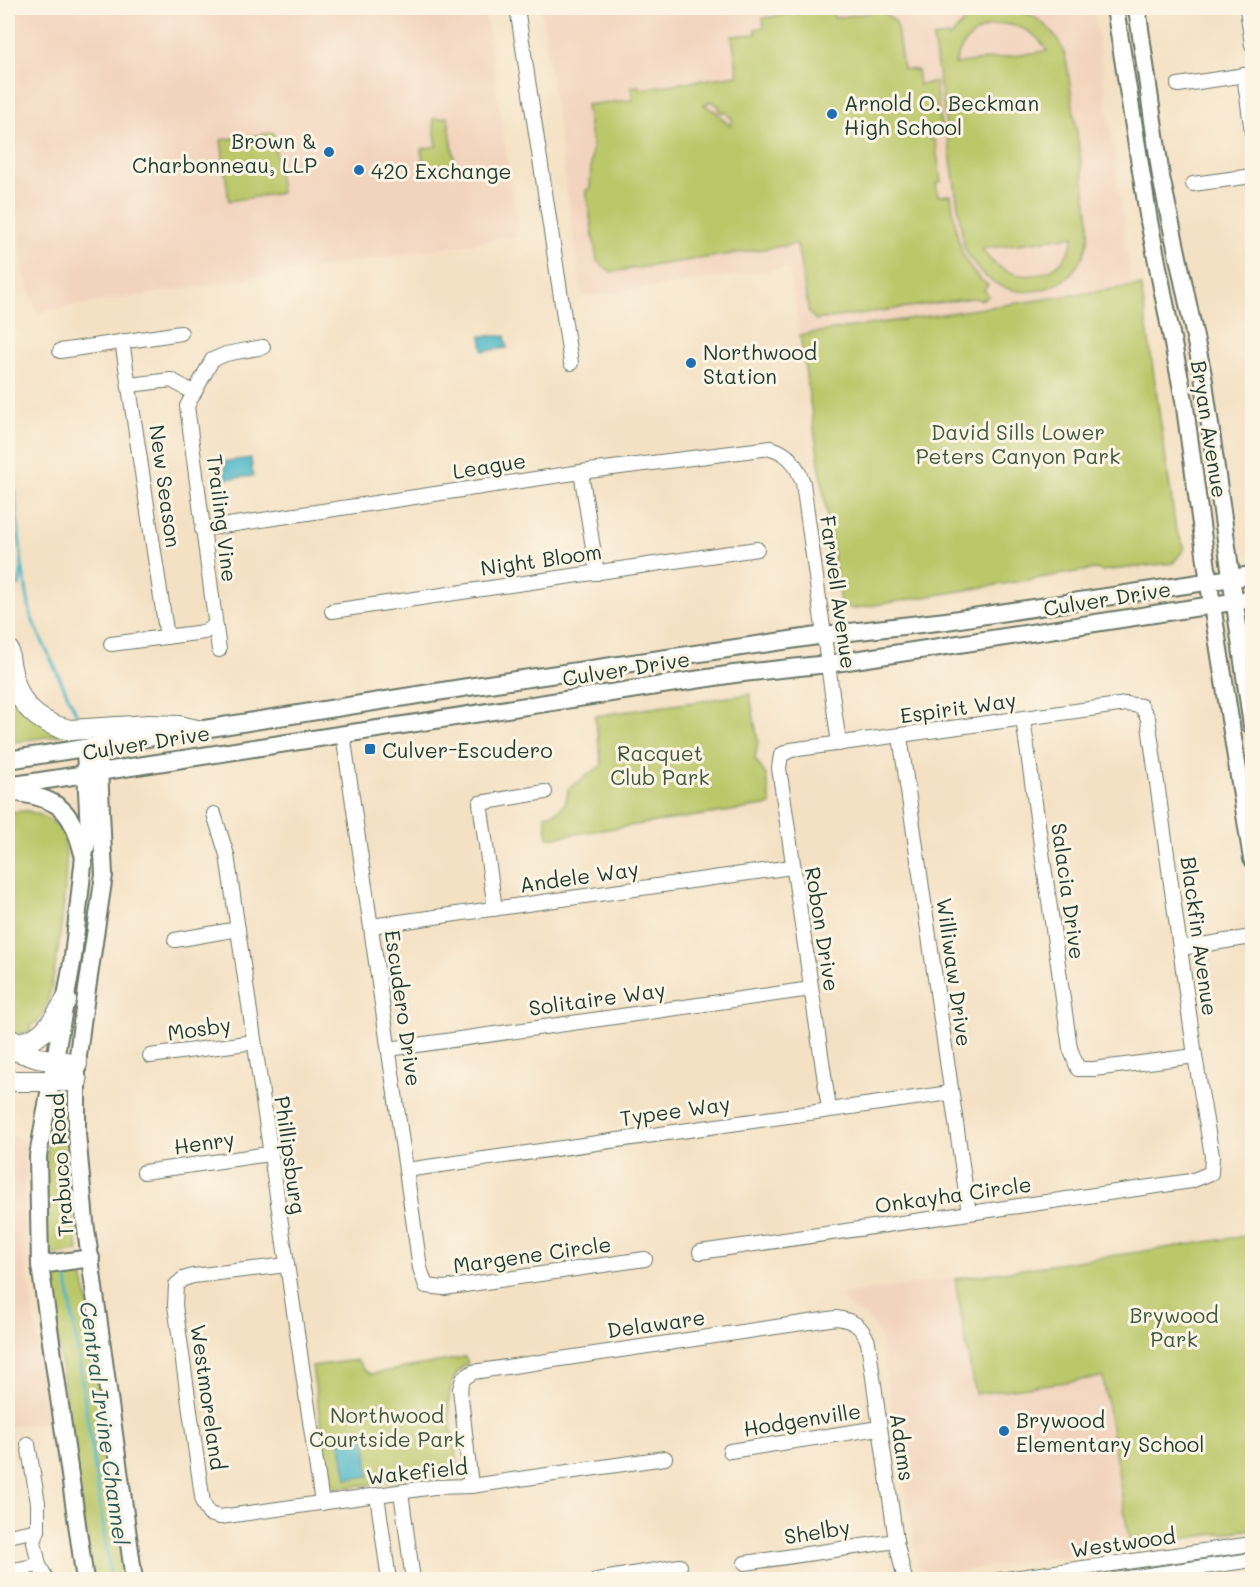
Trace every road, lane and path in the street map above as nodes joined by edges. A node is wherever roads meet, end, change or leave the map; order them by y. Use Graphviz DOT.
graph roads {
  1 [pos="517,8"];
  2 [pos="1115,8"];
  3 [pos="1137,8"];
  4 [pos="1247,8"];
  5 [pos="1252,45"];
  6 [pos="1248,74"];
  7 [pos="1178,85"];
  8 [pos="1252,132"];
  9 [pos="1252,176"];
  10 [pos="1193,184"];
  11 [pos="181,333"];
  12 [pos="122,341"];
  13 [pos="263,346"];
  14 [pos="60,351"];
  15 [pos="571,363"];
  16 [pos="130,385"];
  17 [pos="193,392"];
  18 [pos="783,452"];
  19 [pos="581,472"];
  20 [pos="202,529"];
  21 [pos="757,549"];
  22 [pos="597,573"];
  23 [pos="1252,574"];
  24 [pos="1232,577"];
  25 [pos="1208,580"];
  26 [pos="1252,599"];
  27 [pos="1235,601"];
  28 [pos="1212,605"];
  29 [pos="332,611"];
  30 [pos="215,626"];
  31 [pos="824,635"];
  32 [pos="167,637"];
  33 [pos="111,644"];
  34 [pos="8,649"];
  35 [pos="219,650"];
  36 [pos="828,664"];
  37 [pos="1142,706"];
  38 [pos="1023,719"];
  39 [pos="1252,726"];
  40 [pos="201,731"];
  41 [pos="343,734"];
  42 [pos="900,736"];
  43 [pos="839,744"];
  44 [pos="92,748"];
  45 [pos="781,755"];
  46 [pos="8,760"];
  47 [pos="94,773"];
  48 [pos="8,786"];
  49 [pos="8,791"];
  50 [pos="545,792"];
  51 [pos="214,814"];
  52 [pos="84,856"];
  53 [pos="1252,859"];
  54 [pos="792,867"];
  55 [pos="495,909"];
  56 [pos="371,926"];
  57 [pos="238,930"];
  58 [pos="1252,937"];
  59 [pos="175,939"];
  60 [pos="1181,948"];
  61 [pos="811,989"];
  62 [pos="66,1000"];
  63 [pos="8,1040"];
  64 [pos="254,1042"];
  65 [pos="8,1048"];
  66 [pos="389,1049"];
  67 [pos="150,1056"];
  68 [pos="1195,1056"];
  69 [pos="52,1071"];
  70 [pos="77,1072"];
  71 [pos="8,1081"];
  72 [pos="950,1093"];
  73 [pos="829,1109"];
  74 [pos="269,1155"];
  75 [pos="406,1170"];
  76 [pos="144,1172"];
  77 [pos="1211,1173"];
  78 [pos="969,1213"];
  79 [pos="700,1252"];
  80 [pos="91,1258"];
  81 [pos="645,1259"];
  82 [pos="40,1265"];
  83 [pos="287,1265"];
  84 [pos="426,1286"];
  85 [pos="856,1324"];
  86 [pos="879,1428"];
  87 [pos="28,1444"];
  88 [pos="730,1451"];
  89 [pos="665,1458"];
  90 [pos="471,1486"];
  91 [pos="400,1492"];
  92 [pos="377,1496"];
  93 [pos="322,1503"];
  94 [pos="210,1514"];
  95 [pos="38,1530"];
  96 [pos="8,1536"];
  97 [pos="896,1541"];
  98 [pos="1252,1544"];
  99 [pos="1252,1560"];
  100 [pos="746,1563"];
  101 [pos="39,1565"];
  102 [pos="680,1566"];
  103 [pos="8,1571"];
  104 [pos="1036,1577"];
  105 [pos="47,1580"];
  106 [pos="85,1580"];
  107 [pos="134,1580"];
  108 [pos="389,1580"];
  109 [pos="413,1580"];
  110 [pos="597,1580"];
  111 [pos="905,1580"];
  112 [pos="999,1580"];
  113 [pos="1114,1580"];
  1 -- 15 [label="street"];
  2 -- 25 [label="main road, Bryan Avenue"];
  3 -- 24 [label="main road, Bryan Avenue"];
  4 -- 5 [label="street"];
  6 -- 7 [label="street"];
  6 -- 8 [label="street"];
  9 -- 10 [label="street"];
  11 -- 12 [label="street"];
  12 -- 14 [label="street"];
  12 -- 16 [label="street, New Season"];
  13 -- 17 [label="street, Trailing Vine"];
  16 -- 17 [label="street"];
  16 -- 32 [label="street, New Season"];
  17 -- 20 [label="street, Trailing Vine"];
  18 -- 19 [label="street, League"];
  18 -- 31 [label="street, Farwell Avenue"];
  19 -- 20 [label="street, League"];
  19 -- 22 [label="street"];
  20 -- 30 [label="street, Trailing Vine"];
  21 -- 22 [label="street, Night Bloom"];
  22 -- 29 [label="street, Night Bloom"];
  23 -- 24 [label="main road, Culver Drive"];
  24 -- 25 [label="main road, Culver Drive"];
  24 -- 27 [label="main road, Bryan Avenue"];
  25 -- 28 [label="main road, Bryan Avenue"];
  25 -- 31 [label="main road, Culver Drive"];
  26 -- 27 [label="main road, Culver Drive"];
  27 -- 28 [label="main road, Culver Drive"];
  27 -- 39 [label="main road, Bryan Avenue"];
  28 -- 36 [label="main road, Culver Drive"];
  28 -- 53 [label="main road, Bryan Avenue"];
  30 -- 32 [label="street"];
  30 -- 35 [label="street, Trailing Vine"];
  31 -- 36 [label="street, Farwell Avenue"];
  31 -- 40 [label="main road, Culver Drive"];
  32 -- 33 [label="street"];
  34 -- 40 [label="highway"];
  36 -- 41 [label="main road, Culver Drive"];
  36 -- 43 [label="street, Farwell Avenue"];
  37 -- 38 [label="street, Espirit Way"];
  37 -- 60 [label="street, Blackfin Avenue"];
  38 -- 42 [label="street, Espirit Way"];
  38 -- 68 [label="street, Salacia Drive"];
  40 -- 44 [label="main road, Culver Drive"];
  41 -- 47 [label="main road, Culver Drive"];
  41 -- 56 [label="street, Escudero Drive"];
  42 -- 43 [label="street, Espirit Way"];
  42 -- 72 [label="street, Williwaw Drive"];
  43 -- 45 [label="street, Espirit Way"];
  44 -- 46 [label="main road, Culver Drive"];
  44 -- 47 [label="main road, Trabuco Road"];
  45 -- 54 [label="street, Robon Drive"];
  47 -- 48 [label="main road, Culver Drive"];
  47 -- 52 [label="main road, Trabuco Road"];
  47 -- 70 [label="main road, Trabuco Road"];
  49 -- 52 [label="main road"];
  50 -- 55 [label="street"];
  51 -- 57 [label="street, Phillipsburg"];
  52 -- 62 [label="main road, Trabuco Road"];
  54 -- 55 [label="street, Andele Way"];
  54 -- 61 [label="street, Robon Drive"];
  55 -- 56 [label="street, Andele Way"];
  56 -- 66 [label="street, Escudero Drive"];
  57 -- 59 [label="street"];
  57 -- 64 [label="street, Phillipsburg"];
  58 -- 60 [label="street"];
  60 -- 68 [label="street, Blackfin Avenue"];
  61 -- 66 [label="street, Solitaire Way"];
  61 -- 73 [label="street, Robon Drive"];
  62 -- 63 [label="highway"];
  62 -- 69 [label="main road, Trabuco Road"];
  64 -- 67 [label="street, Mosby"];
  64 -- 74 [label="street, Phillipsburg"];
  65 -- 69 [label="highway"];
  66 -- 75 [label="street, Escudero Drive"];
  68 -- 77 [label="street, Blackfin Avenue"];
  69 -- 70 [label="highway"];
  69 -- 71 [label="highway"];
  69 -- 82 [label="main road, Trabuco Road"];
  70 -- 80 [label="main road, Trabuco Road"];
  72 -- 73 [label="street, Typee Way"];
  72 -- 78 [label="street, Williwaw Drive"];
  73 -- 75 [label="street, Typee Way"];
  74 -- 76 [label="street, Henry"];
  74 -- 83 [label="street, Phillipsburg"];
  75 -- 84 [label="street, Escudero Drive"];
  77 -- 78 [label="street, Onkayha Circle"];
  78 -- 79 [label="street, Onkayha Circle"];
  80 -- 82 [label="main road"];
  80 -- 107 [label="main road, Trabuco Road"];
  81 -- 84 [label="street, Margene Circle"];
  82 -- 106 [label="main road, Trabuco Road"];
  83 -- 93 [label="street, Phillipsburg"];
  83 -- 94 [label="street, Westmoreland"];
  85 -- 86 [label="street, Adams"];
  85 -- 90 [label="street, Delaware"];
  86 -- 88 [label="street, Hodgenville"];
  86 -- 97 [label="street, Adams"];
  87 -- 95 [label="street"];
  89 -- 90 [label="street, Wakefield"];
  90 -- 91 [label="street, Wakefield"];
  91 -- 92 [label="street, Wakefield"];
  91 -- 109 [label="street"];
  92 -- 93 [label="street, Wakefield"];
  92 -- 108 [label="street"];
  93 -- 94 [label="street, Wakefield"];
  95 -- 96 [label="street"];
  95 -- 101 [label="street"];
  97 -- 100 [label="street, Shelby"];
  97 -- 111 [label="street, Adams"];
  98 -- 104 [label="street, Westwood"];
  99 -- 113 [label="street, Westwood"];
  101 -- 103 [label="street"];
  101 -- 105 [label="street"];
  102 -- 110 [label="street"];
  104 -- 112 [label="street, Westwood"];
}
